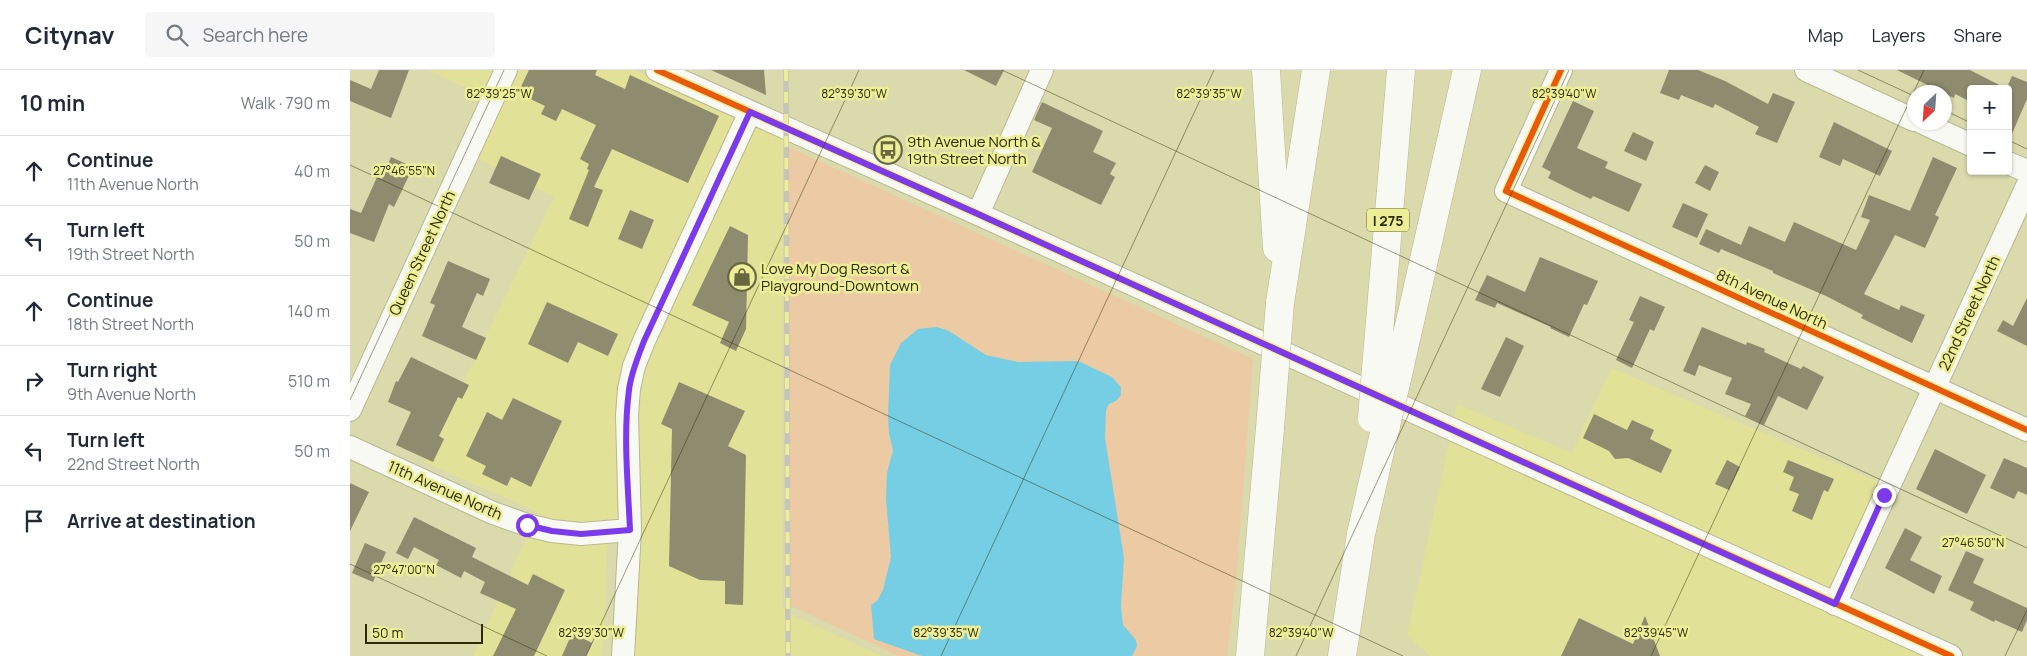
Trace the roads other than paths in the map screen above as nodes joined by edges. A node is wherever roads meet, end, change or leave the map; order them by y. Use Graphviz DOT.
graph roads {
  1 [pos="506,70"];
  2 [pos="657,70"];
  3 [pos="1042,70"];
  4 [pos="1266,70"];
  5 [pos="1316,70"];
  6 [pos="1401,70"];
  7 [pos="1467,70"];
  8 [pos="1561,70"];
  9 [pos="1806,70"];
  10 [pos="750,112"];
  11 [pos="1907,117"];
  12 [pos="1938,130"];
  13 [pos="1967,144"];
  14 [pos="2012,165"];
  15 [pos="2027,171"];
  16 [pos="2027,186"];
  17 [pos="978,214"];
  18 [pos="1280,303"];
  19 [pos="1386,374"];
  20 [pos="1934,388"];
  21 [pos="350,410"];
  22 [pos="2027,430"];
  23 [pos="350,447"];
  24 [pos="630,530"];
  25 [pos="1835,604"];
  26 [pos="623,656"];
  27 [pos="1250,656"];
  28 [pos="1342,656"];
  29 [pos="1951,656"];
  1 -- 21 [label="street, Queen Street North"];
  2 -- 10 [label="street"];
  3 -- 17 [label="street"];
  4 -- 18 [label="highway"];
  5 -- 18 [label="highway"];
  6 -- 19 [label="highway, I 275"];
  7 -- 19 [label="highway"];
  8 -- 20 [label="street, 8th Avenue North"];
  9 -- 11 [label="street"];
  10 -- 17 [label="street"];
  10 -- 24 [label="street"];
  12 -- 13 [label="street"];
  14 -- 15 [label="street"];
  16 -- 20 [label="street, 22nd Street North"];
  17 -- 25 [label="street"];
  18 -- 27 [label="highway, bridge"];
  19 -- 28 [label="highway, I 275, bridge"];
  20 -- 22 [label="street, 8th Avenue North"];
  20 -- 25 [label="street, 22nd Street North"];
  23 -- 24 [label="street, 11th Avenue North"];
  24 -- 26 [label="street"];
  25 -- 29 [label="street"];
}
